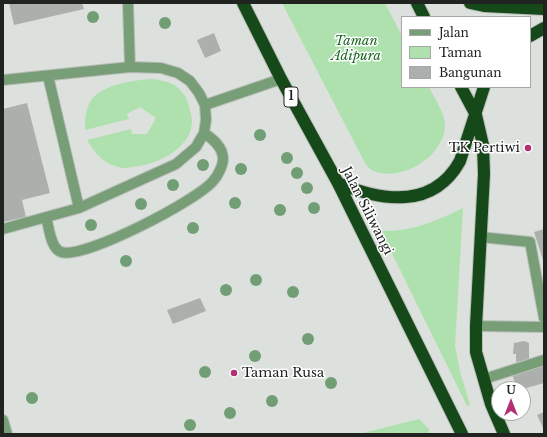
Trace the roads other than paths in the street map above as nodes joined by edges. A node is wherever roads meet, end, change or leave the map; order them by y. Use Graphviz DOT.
graph roads {
  1 [pos="128,3"];
  2 [pos="417,3"];
  3 [pos="470,3"];
  4 [pos="246,5"];
  5 [pos="544,9"];
  6 [pos="424,16"];
  7 [pos="130,67"];
  8 [pos="48,76"];
  9 [pos="281,79"];
  10 [pos="3,80"];
  11 [pos="462,88"];
  12 [pos="484,88"];
  13 [pos="205,105"];
  14 [pos="476,115"];
  15 [pos="204,133"];
  16 [pos="338,183"];
  17 [pos="79,208"];
  18 [pos="46,217"];
  19 [pos="3,229"];
  20 [pos="480,237"];
  21 [pos="544,318"];
  22 [pos="476,326"];
  23 [pos="544,327"];
  24 [pos="544,360"];
  25 [pos="484,379"];
  26 [pos="3,420"];
  27 [pos="7,434"];
  28 [pos="462,434"];
  29 [pos="504,434"];
  1 -- 7 [label="lane"];
  2 -- 6 [label="highway"];
  3 -- 5 [label="highway"];
  4 -- 9 [label="highway, Jalan Siliwangi / 1"];
  7 -- 8 [label="lane"];
  7 -- 13 [label="lane"];
  8 -- 10 [label="lane"];
  8 -- 17 [label="lane"];
  9 -- 13 [label="lane"];
  9 -- 16 [label="highway, Jalan Siliwangi / 1"];
  11 -- 14 [label="highway"];
  12 -- 14 [label="highway"];
  13 -- 15 [label="lane"];
  14 -- 16 [label="highway"];
  14 -- 20 [label="highway"];
  15 -- 17 [label="lane"];
  15 -- 18 [label="lane"];
  16 -- 28 [label="highway, Jalan Siliwangi"];
  17 -- 18 [label="lane"];
  18 -- 19 [label="lane"];
  20 -- 21 [label="lane"];
  20 -- 22 [label="highway"];
  22 -- 23 [label="lane"];
  22 -- 25 [label="highway"];
  24 -- 25 [label="lane"];
  25 -- 29 [label="highway"];
  26 -- 27 [label="lane"];
}
